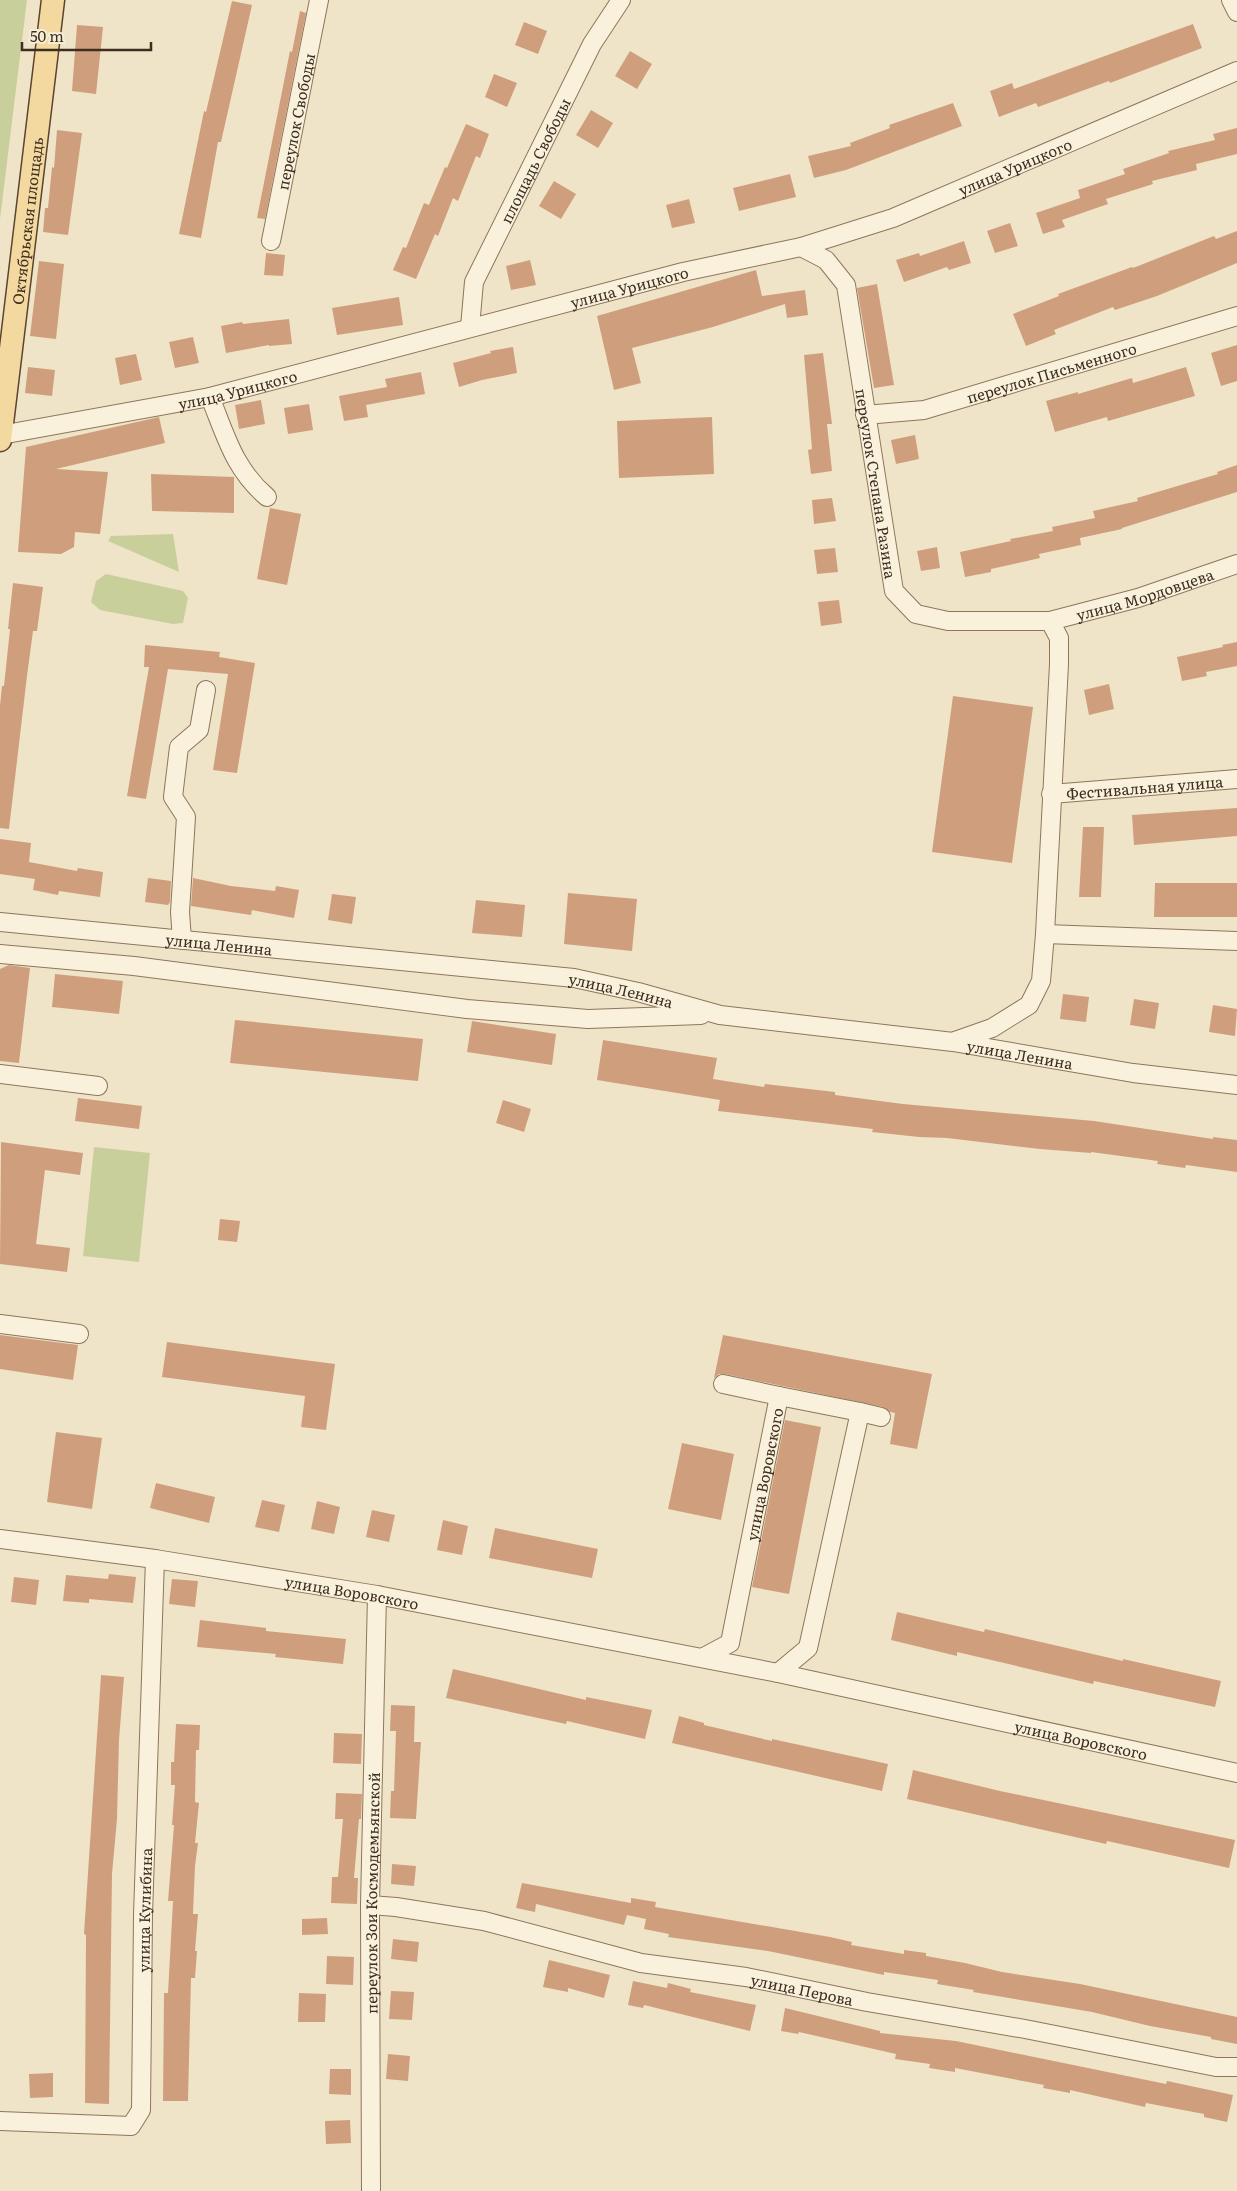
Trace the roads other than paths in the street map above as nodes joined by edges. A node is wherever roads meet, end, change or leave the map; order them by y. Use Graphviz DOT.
graph roads {
  1 [pos="53,0"];
  2 [pos="319,0"];
  3 [pos="621,0"];
  4 [pos="1231,0"];
  5 [pos="1237,12"];
  6 [pos="1236,69"];
  7 [pos="270,242"];
  8 [pos="802,247"];
  9 [pos="1237,316"];
  10 [pos="470,328"];
  11 [pos="210,397"];
  12 [pos="864,415"];
  13 [pos="0,437"];
  14 [pos="267,497"];
  15 [pos="1237,564"];
  16 [pos="1050,621"];
  17 [pos="206,690"];
  18 [pos="1237,779"];
  19 [pos="1051,794"];
  20 [pos="0,922"];
  21 [pos="1045,934"];
  22 [pos="182,940"];
  23 [pos="1237,941"];
  24 [pos="0,954"];
  25 [pos="720,1015"];
  26 [pos="953,1042"];
  27 [pos="0,1074"];
  28 [pos="1237,1084"];
  29 [pos="98,1086"];
  30 [pos="0,1324"];
  31 [pos="79,1334"];
  32 [pos="722,1384"];
  33 [pos="779,1396"];
  34 [pos="860,1412"];
  35 [pos="881,1417"];
  36 [pos="0,1539"];
  37 [pos="155,1559"];
  38 [pos="378,1595"];
  39 [pos="702,1658"];
  40 [pos="778,1673"];
  41 [pos="1237,1773"];
  42 [pos="370,1905"];
  43 [pos="1237,2067"];
  44 [pos="0,2121"];
  45 [pos="371,2191"];
  1 -- 13 [label="main road, Октябрьская площадь"];
  2 -- 7 [label="street, переулок Свободы"];
  3 -- 10 [label="street, площадь Свободы"];
  4 -- 5 [label="street"];
  6 -- 8 [label="street, улица Урицкого"];
  8 -- 10 [label="street, улица Урицкого"];
  8 -- 12 [label="street, переулок Степана Разина"];
  9 -- 12 [label="street, переулок Письменного"];
  10 -- 11 [label="street, улица Урицкого"];
  11 -- 13 [label="street, улица Урицкого"];
  11 -- 14 [label="street"];
  12 -- 16 [label="street, переулок Степана Разина"];
  15 -- 16 [label="street, улица Мордовцева"];
  16 -- 19 [label="street"];
  17 -- 22 [label="street"];
  18 -- 19 [label="street, Фестивальная улица"];
  19 -- 21 [label="street"];
  20 -- 22 [label="street, улица Ленина"];
  21 -- 23 [label="street"];
  21 -- 26 [label="street"];
  22 -- 25 [label="street, улица Ленина"];
  24 -- 25 [label="street"];
  25 -- 26 [label="street, улица Ленина"];
  26 -- 28 [label="street, улица Ленина"];
  27 -- 29 [label="street"];
  30 -- 31 [label="street"];
  32 -- 33 [label="street"];
  33 -- 34 [label="street, улица Воровского"];
  33 -- 39 [label="street, улица Воровского"];
  34 -- 35 [label="street, улица Воровского"];
  34 -- 40 [label="street"];
  36 -- 37 [label="street, улица Воровского"];
  37 -- 38 [label="street, улица Воровского"];
  37 -- 44 [label="street, улица Кулибина"];
  38 -- 39 [label="street, улица Воровского"];
  38 -- 42 [label="street, переулок Зои Космодемьянской"];
  39 -- 40 [label="street, улица Воровского"];
  40 -- 41 [label="street, улица Воровского"];
  42 -- 43 [label="street, улица Перова"];
  42 -- 45 [label="street, переулок Зои Космодемьянской"];
}
